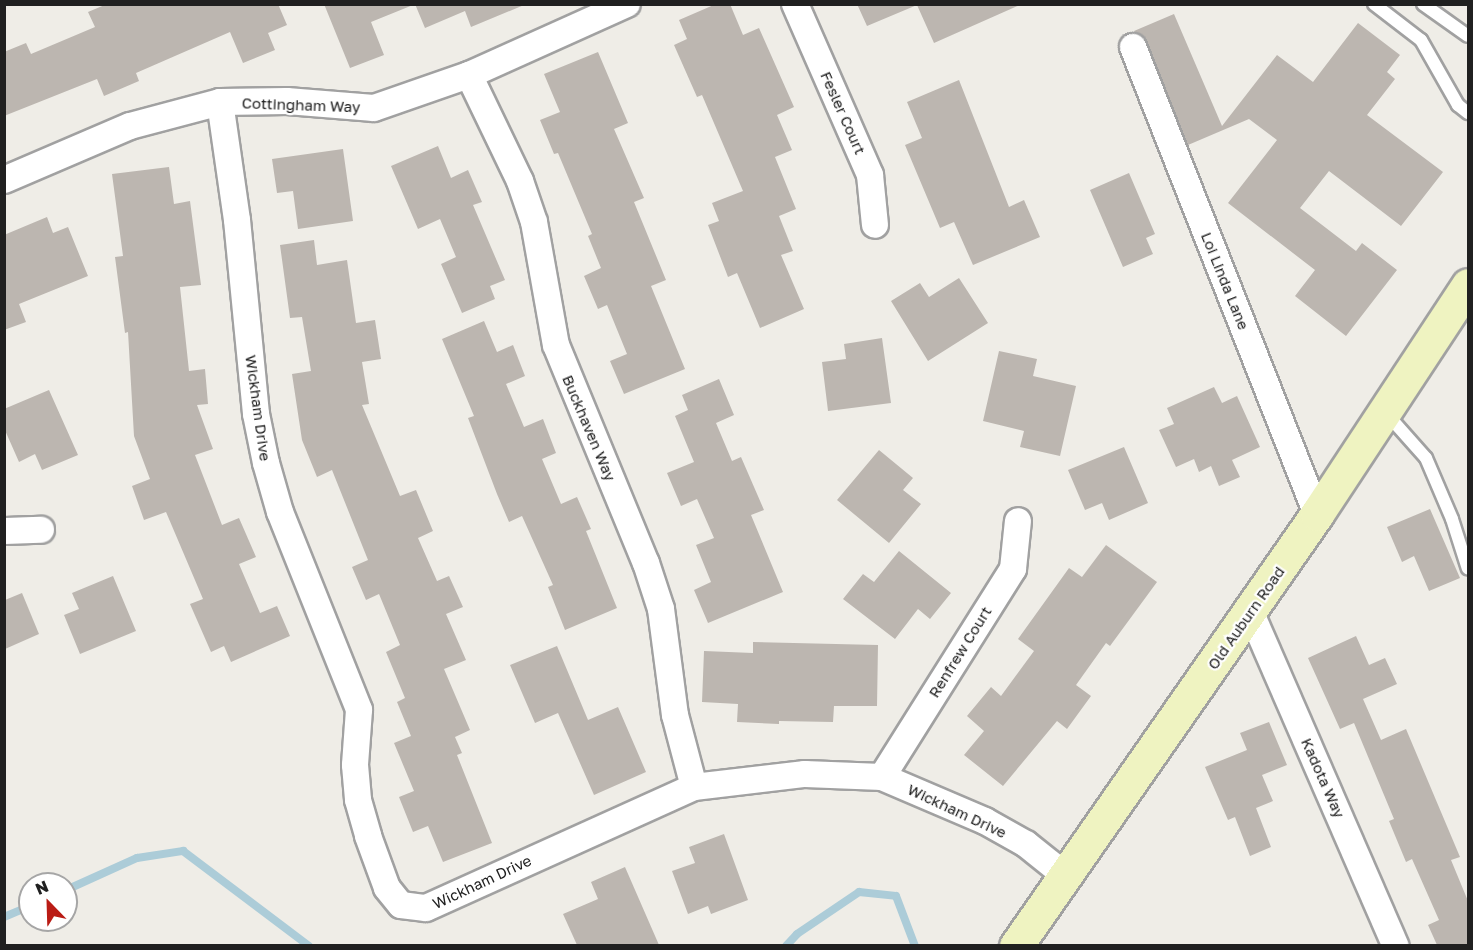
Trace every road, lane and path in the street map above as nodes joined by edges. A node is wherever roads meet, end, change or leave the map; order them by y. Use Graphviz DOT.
graph roads {
  1 [pos="627,4"];
  2 [pos="795,4"];
  3 [pos="1374,4"];
  4 [pos="1424,4"];
  5 [pos="1468,36"];
  6 [pos="1133,47"];
  7 [pos="469,75"];
  8 [pos="219,102"];
  9 [pos="1468,113"];
  10 [pos="4,180"];
  11 [pos="875,225"];
  12 [pos="1468,285"];
  13 [pos="1386,413"];
  14 [pos="1317,514"];
  15 [pos="1018,521"];
  16 [pos="41,530"];
  17 [pos="4,531"];
  18 [pos="1468,569"];
  19 [pos="1250,611"];
  20 [pos="882,777"];
  21 [pos="694,786"];
  22 [pos="1066,876"];
  23 [pos="1016,945"];
  24 [pos="1396,945"];
  1 -- 7 [label="street, Cottingham Way"];
  2 -- 11 [label="street, Fesler Court"];
  3 -- 9 [label="lane"];
  4 -- 5 [label="lane"];
  6 -- 14 [label="street, Loi Linda Lane"];
  7 -- 8 [label="street, Cottingham Way"];
  7 -- 21 [label="street, Buckhaven Way"];
  8 -- 10 [label="street, Cottingham Way"];
  8 -- 21 [label="street, Wickham Drive"];
  12 -- 13 [label="main road, Old Auburn Road"];
  13 -- 14 [label="main road, Old Auburn Road"];
  13 -- 18 [label="lane"];
  14 -- 19 [label="main road, Old Auburn Road"];
  15 -- 20 [label="street, Renfrew Court"];
  16 -- 17 [label="street"];
  19 -- 22 [label="main road, Old Auburn Road"];
  19 -- 24 [label="street, Kadota Way"];
  20 -- 21 [label="street, Wickham Drive"];
  20 -- 22 [label="street, Wickham Drive"];
  22 -- 23 [label="main road, Old Auburn Road"];
}
